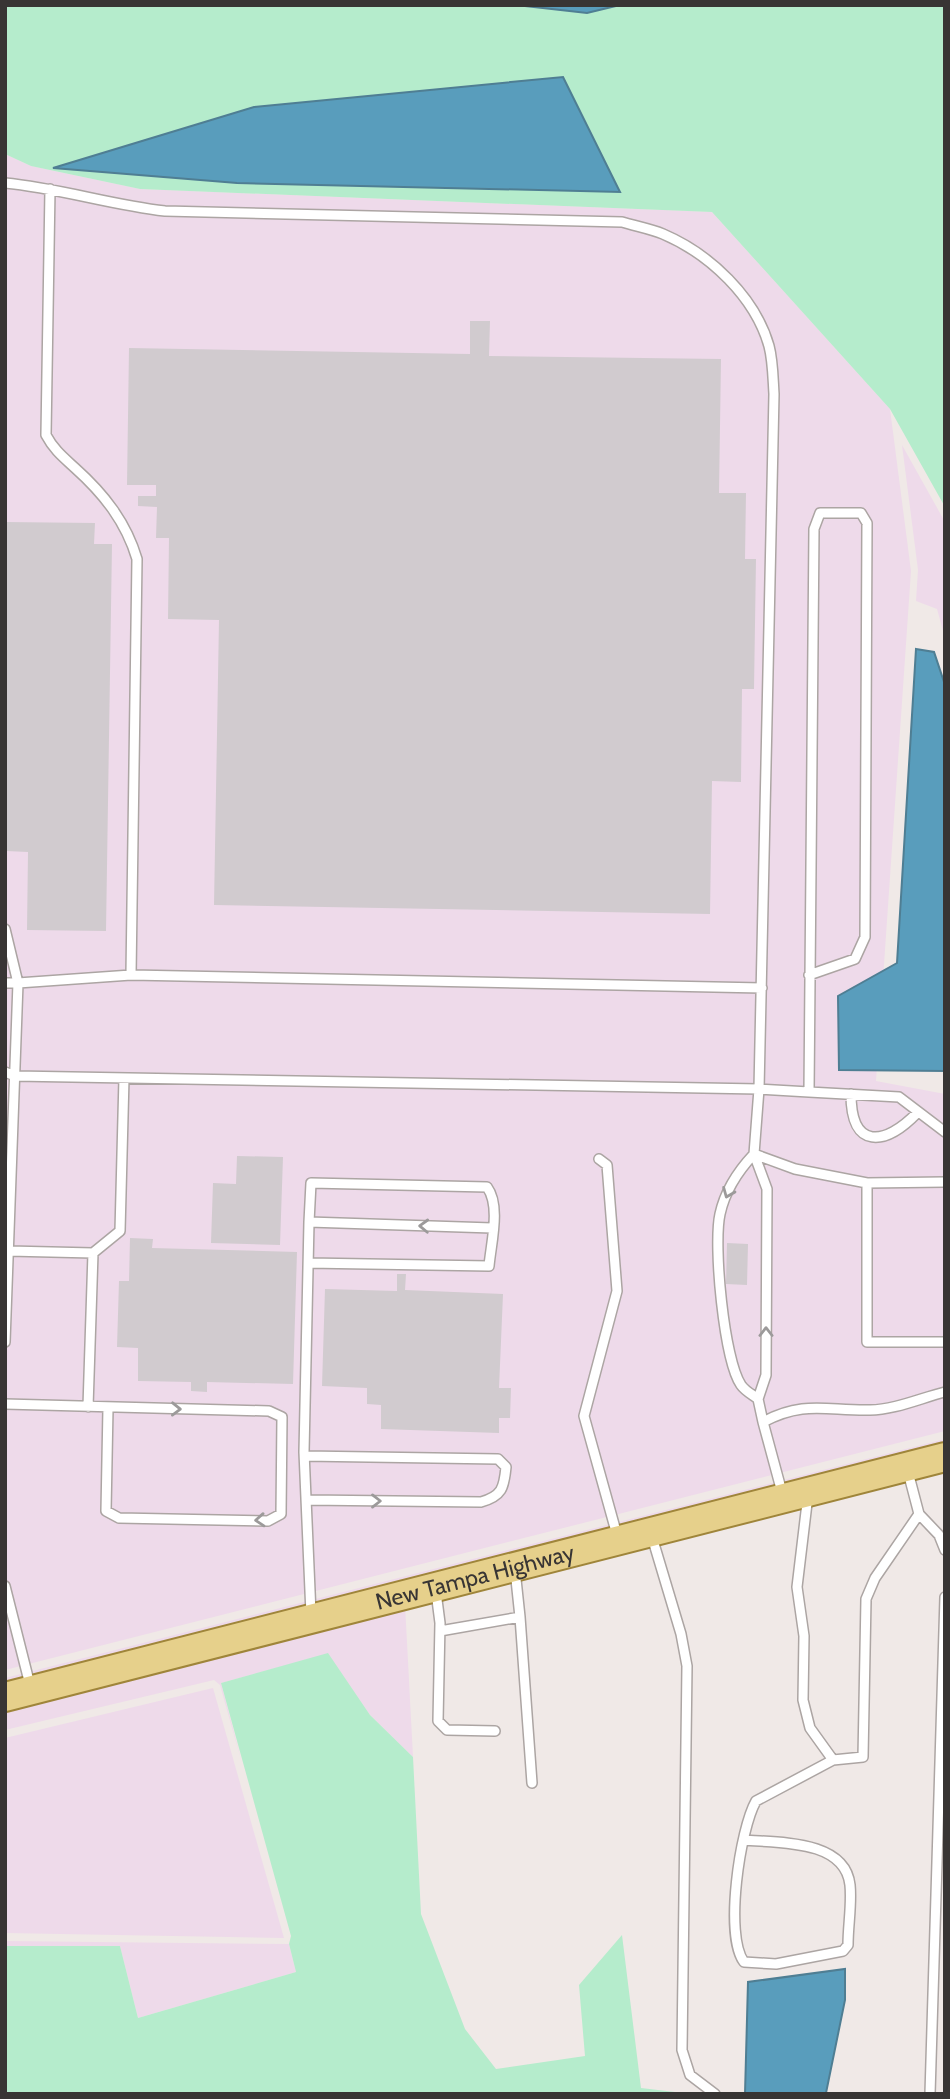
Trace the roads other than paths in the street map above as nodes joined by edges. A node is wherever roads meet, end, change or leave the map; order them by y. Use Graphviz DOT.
graph roads {
  1 [pos="5,183"];
  2 [pos="50,190"];
  3 [pos="5,929"];
  4 [pos="131,975"];
  5 [pos="809,975"];
  6 [pos="5,983"];
  7 [pos="18,983"];
  8 [pos="762,988"];
  9 [pos="10,1074"];
  10 [pos="124,1078"];
  11 [pos="759,1089"];
  12 [pos="809,1092"];
  13 [pos="850,1094"];
  14 [pos="10,1110"];
  15 [pos="917,1112"];
  16 [pos="945,1132"];
  17 [pos="754,1154"];
  18 [pos="599,1159"];
  19 [pos="945,1182"];
  20 [pos="867,1183"];
  21 [pos="309,1222"];
  22 [pos="492,1228"];
  23 [pos="9,1251"];
  24 [pos="93,1252"];
  25 [pos="308,1263"];
  26 [pos="5,1342"];
  27 [pos="945,1342"];
  28 [pos="945,1392"];
  29 [pos="758,1399"];
  30 [pos="5,1405"];
  31 [pos="88,1407"];
  32 [pos="107,1408"];
  33 [pos="763,1422"];
  34 [pos="304,1456"];
  35 [pos="945,1457"];
  36 [pos="907,1466"];
  37 [pos="796,1494"];
  38 [pos="307,1500"];
  39 [pos="919,1514"];
  40 [pos="650,1532"];
  41 [pos="618,1540"];
  42 [pos="945,1550"];
  43 [pos="515,1567"];
  44 [pos="5,1586"];
  45 [pos="436,1587"];
  46 [pos="945,1597"];
  47 [pos="520,1617"];
  48 [pos="311,1619"];
  49 [pos="440,1631"];
  50 [pos="18,1694"];
  51 [pos="495,1731"];
  52 [pos="833,1760"];
  53 [pos="532,1783"];
  54 [pos="744,1840"];
  55 [pos="715,2094"];
  56 [pos="930,2094"];
  1 -- 2 [label="lane"];
  2 -- 4 [label="lane"];
  2 -- 8 [label="lane"];
  3 -- 7 [label="lane"];
  4 -- 7 [label="lane"];
  4 -- 8 [label="lane"];
  5 -- 5 [label="lane"];
  5 -- 12 [label="lane"];
  6 -- 7 [label="lane"];
  7 -- 9 [label="lane"];
  8 -- 11 [label="lane"];
  9 -- 10 [label="lane"];
  9 -- 14 [label="lane"];
  10 -- 11 [label="lane"];
  10 -- 24 [label="lane"];
  11 -- 12 [label="lane"];
  11 -- 17 [label="lane"];
  12 -- 13 [label="lane"];
  13 -- 15 [label="lane"];
  13 -- 15 [label="lane"];
  14 -- 23 [label="lane"];
  15 -- 16 [label="lane"];
  17 -- 20 [label="lane"];
  29 -- 17 [label="lane, one-way"];
  17 -- 29 [label="lane, one-way"];
  18 -- 41 [label="lane"];
  19 -- 20 [label="lane"];
  20 -- 27 [label="lane"];
  22 -- 21 [label="lane, one-way"];
  21 -- 22 [label="lane"];
  21 -- 25 [label="lane"];
  22 -- 25 [label="lane"];
  23 -- 24 [label="lane"];
  23 -- 26 [label="lane"];
  24 -- 31 [label="lane"];
  25 -- 34 [label="lane"];
  28 -- 33 [label="lane"];
  29 -- 33 [label="lane"];
  30 -- 31 [label="lane"];
  31 -- 32 [label="lane"];
  32 -- 32 [label="lane, one-way"];
  33 -- 37 [label="lane"];
  34 -- 38 [label="lane"];
  38 -- 34 [label="lane, one-way"];
  35 -- 36 [label="main road, New Tampa Highway"];
  36 -- 37 [label="main road, New Tampa Highway"];
  36 -- 39 [label="lane"];
  37 -- 40 [label="main road, New Tampa Highway"];
  37 -- 52 [label="lane"];
  38 -- 48 [label="lane"];
  39 -- 42 [label="lane"];
  39 -- 52 [label="lane"];
  40 -- 41 [label="main road, New Tampa Highway"];
  40 -- 55 [label="lane"];
  41 -- 43 [label="main road, New Tampa Highway"];
  43 -- 45 [label="main road, New Tampa Highway"];
  43 -- 47 [label="lane"];
  44 -- 50 [label="lane"];
  45 -- 48 [label="main road, New Tampa Highway"];
  45 -- 49 [label="lane"];
  46 -- 56 [label="lane"];
  47 -- 49 [label="lane"];
  47 -- 53 [label="lane"];
  48 -- 50 [label="main road, New Tampa Highway"];
  49 -- 51 [label="lane"];
  52 -- 54 [label="lane"];
  54 -- 54 [label="lane"];
}
